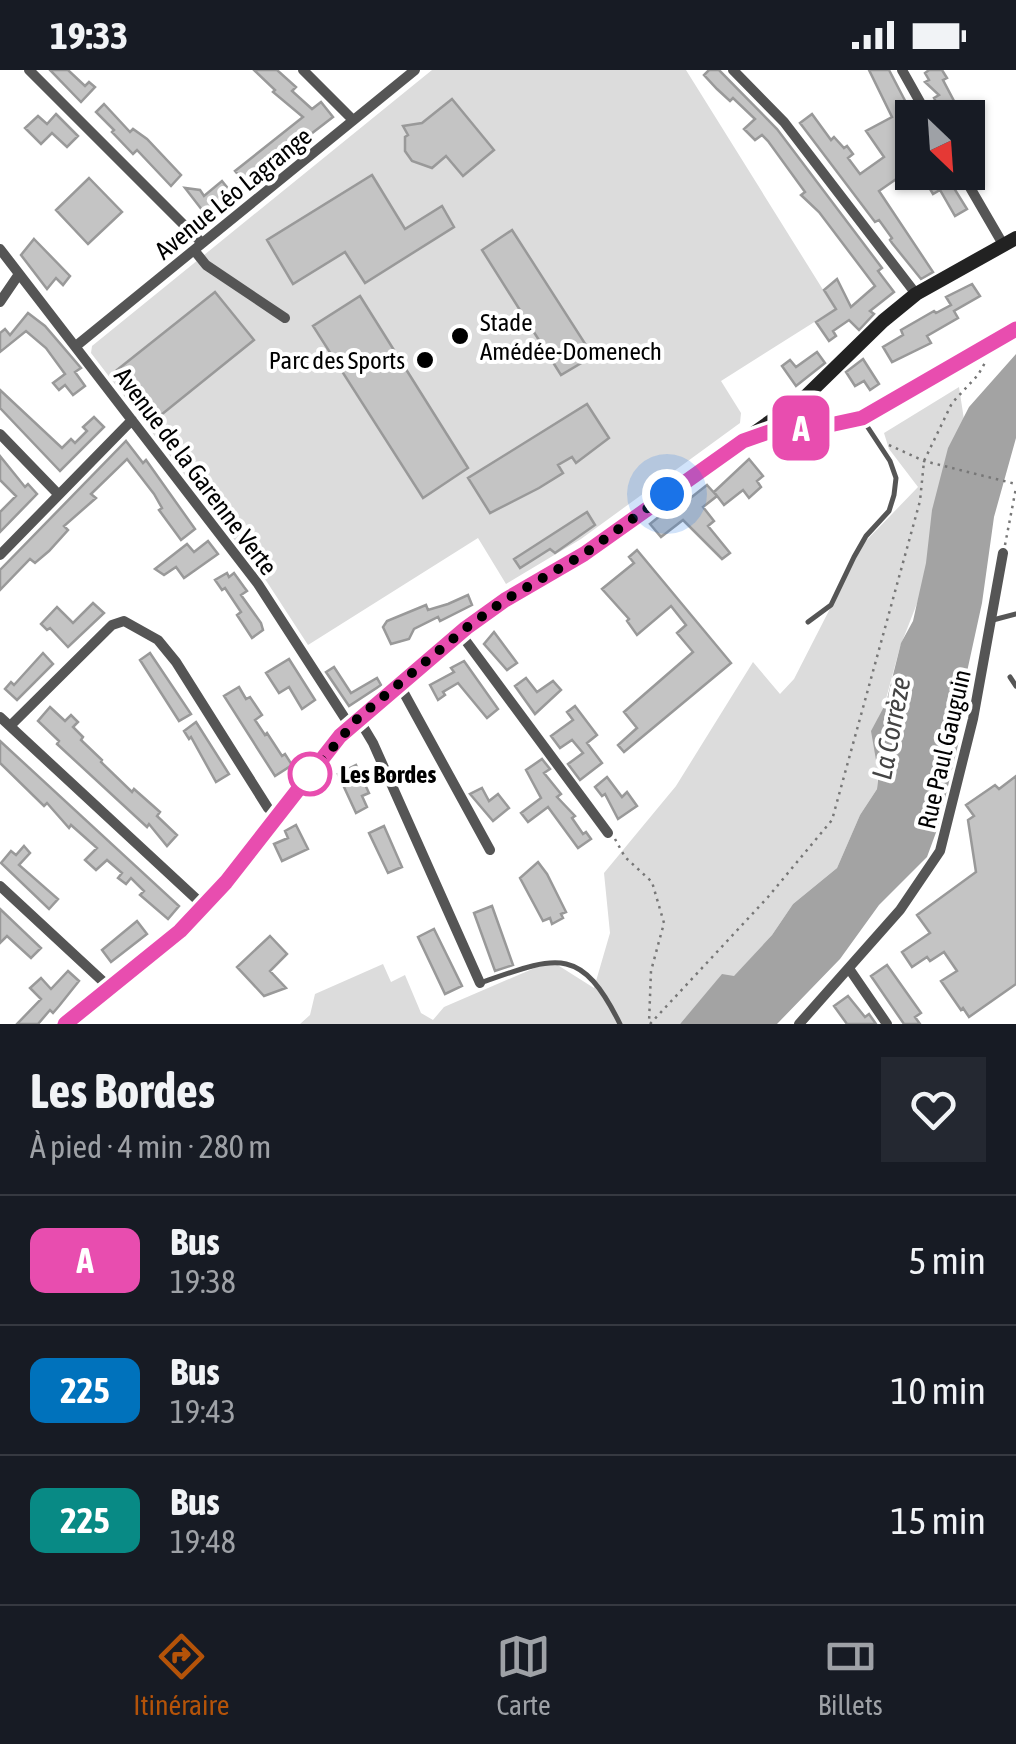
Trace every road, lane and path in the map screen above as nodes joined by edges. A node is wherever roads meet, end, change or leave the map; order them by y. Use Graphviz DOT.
graph roads {
  1 [pos="29,70"];
  2 [pos="415,70"];
  3 [pos="732,70"];
  4 [pos="902,70"];
  5 [pos="310,72"];
  6 [pos="919,100"];
  7 [pos="354,120"];
  8 [pos="974,190"];
  9 [pos="1010,242"];
  10 [pos="198,247"];
  11 [pos="0,249"];
  12 [pos="20,274"];
  13 [pos="916,294"];
  14 [pos="0,302"];
  15 [pos="285,318"];
  16 [pos="1016,329"];
  17 [pos="998,339"];
  18 [pos="76,346"];
  19 [pos="800,407"];
  20 [pos="880,408"];
  21 [pos="862,418"];
  22 [pos="132,420"];
  23 [pos="798,427"];
  24 [pos="0,434"];
  25 [pos="877,439"];
  26 [pos="743,441"];
  27 [pos="924,461"];
  28 [pos="1016,486"];
  29 [pos="58,494"];
  30 [pos="1004,553"];
  31 [pos="0,555"];
  32 [pos="1016,614"];
  33 [pos="993,620"];
  34 [pos="808,622"];
  35 [pos="460,633"];
  36 [pos="1010,677"];
  37 [pos="399,684"];
  38 [pos="1016,686"];
  39 [pos="0,717"];
  40 [pos="354,722"];
  41 [pos="10,726"];
  42 [pos="277,816"];
  43 [pos="608,834"];
  44 [pos="490,850"];
  45 [pos="0,886"];
  46 [pos="204,906"];
  47 [pos="850,970"];
  48 [pos="480,983"];
  49 [pos="109,987"];
  50 [pos="66,1024"];
  51 [pos="620,1024"];
  52 [pos="650,1024"];
  53 [pos="799,1024"];
  54 [pos="887,1024"];
  1 -- 10 [label="street"];
  2 -- 7 [label="street, Avenue Léo Lagrange"];
  3 -- 13 [label="street"];
  4 -- 6 [label="street"];
  5 -- 7 [label="street"];
  7 -- 10 [label="street, Avenue Léo Lagrange"];
  8 -- 9 [label="street"];
  9 -- 13 [label="street"];
  10 -- 15 [label="street"];
  10 -- 18 [label="street, Avenue Léo Lagrange"];
  11 -- 12 [label="street, Avenue de la Garenne Verte"];
  12 -- 14 [label="street"];
  12 -- 18 [label="street, Avenue de la Garenne Verte"];
  13 -- 19 [label="street"];
  16 -- 17 [label="street"];
  17 -- 20 [label="street"];
  17 -- 27 [label="path"];
  18 -- 22 [label="street, Avenue de la Garenne Verte"];
  19 -- 20 [label="street"];
  19 -- 23 [label="street"];
  19 -- 23 [label="street"];
  19 -- 26 [label="street"];
  20 -- 21 [label="street"];
  21 -- 23 [label="street"];
  21 -- 25 [label="lane"];
  22 -- 29 [label="street"];
  22 -- 40 [label="street, Avenue de la Garenne Verte"];
  23 -- 26 [label="street"];
  24 -- 29 [label="street"];
  25 -- 27 [label="path"];
  25 -- 34 [label="lane"];
  26 -- 35 [label="street"];
  27 -- 28 [label="path"];
  27 -- 52 [label="path"];
  28 -- 30 [label="path"];
  29 -- 31 [label="street"];
  30 -- 33 [label="street, Rue Paul Gauguin"];
  32 -- 33 [label="lane"];
  33 -- 47 [label="street, Rue Paul Gauguin"];
  35 -- 37 [label="street"];
  35 -- 43 [label="street"];
  36 -- 38 [label="lane"];
  37 -- 40 [label="street"];
  37 -- 44 [label="street"];
  39 -- 41 [label="street"];
  40 -- 42 [label="street"];
  40 -- 48 [label="street, Avenue de la Garenne Verte"];
  41 -- 42 [label="street"];
  41 -- 46 [label="street"];
  42 -- 46 [label="street"];
  43 -- 52 [label="path"];
  45 -- 49 [label="street"];
  46 -- 49 [label="street"];
  47 -- 53 [label="street, Rue Paul Gauguin"];
  47 -- 54 [label="street"];
  48 -- 51 [label="lane"];
  49 -- 50 [label="street"];
}
